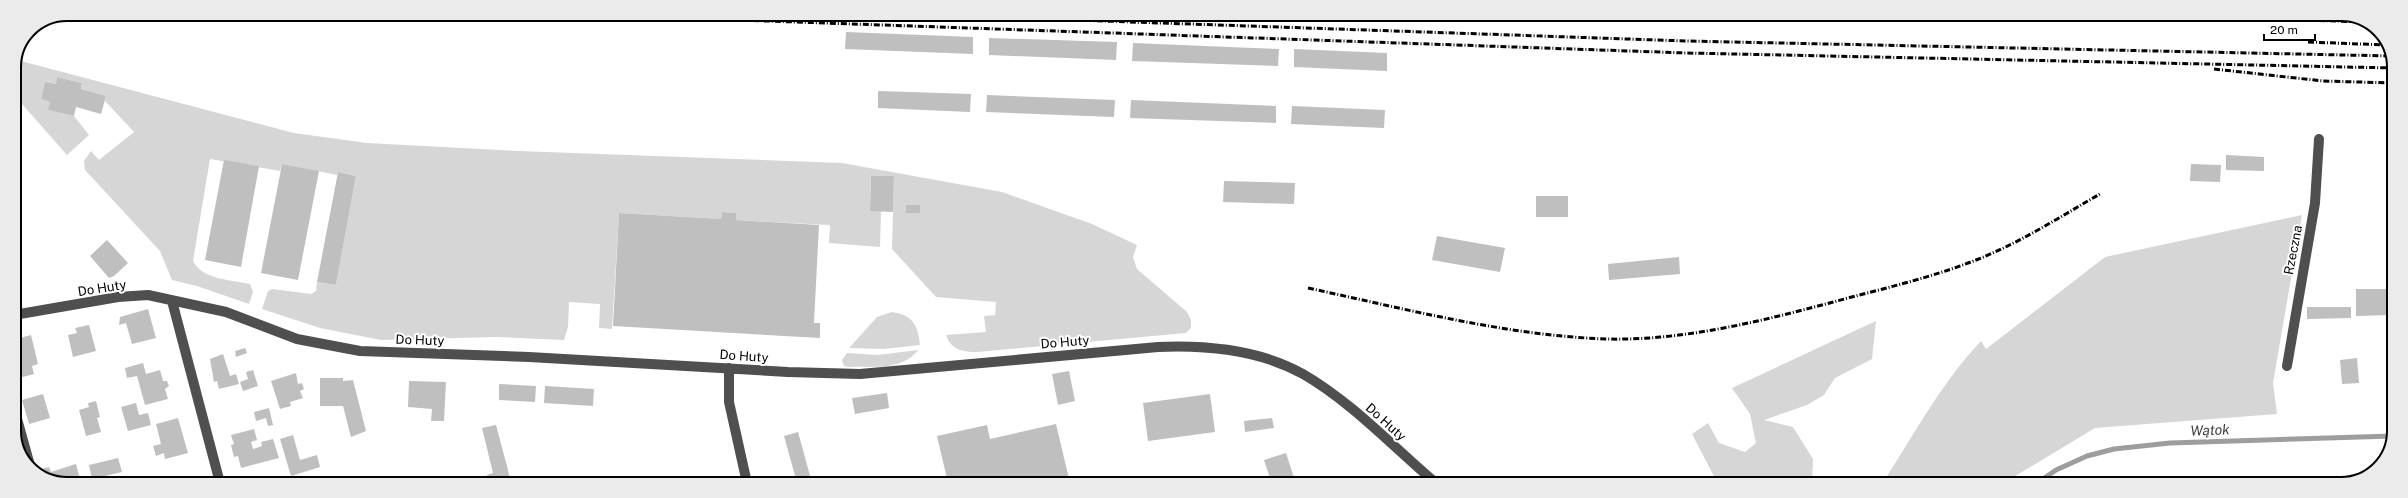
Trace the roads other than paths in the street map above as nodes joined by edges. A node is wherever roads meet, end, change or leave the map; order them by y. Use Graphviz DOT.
graph roads {
  1 [pos="2319,139"];
  2 [pos="172,301"];
  3 [pos="21,314"];
  4 [pos="2287,366"];
  5 [pos="729,368"];
  6 [pos="21,434"];
  7 [pos="26,453"];
  8 [pos="218,477"];
  9 [pos="746,477"];
  10 [pos="1429,477"];
  1 -- 4 [label="street, Rzeczna"];
  2 -- 3 [label="street, Do Huty"];
  2 -- 5 [label="street, Do Huty"];
  2 -- 8 [label="street"];
  5 -- 9 [label="street"];
  5 -- 10 [label="street, Do Huty"];
  6 -- 7 [label="street"];
}
